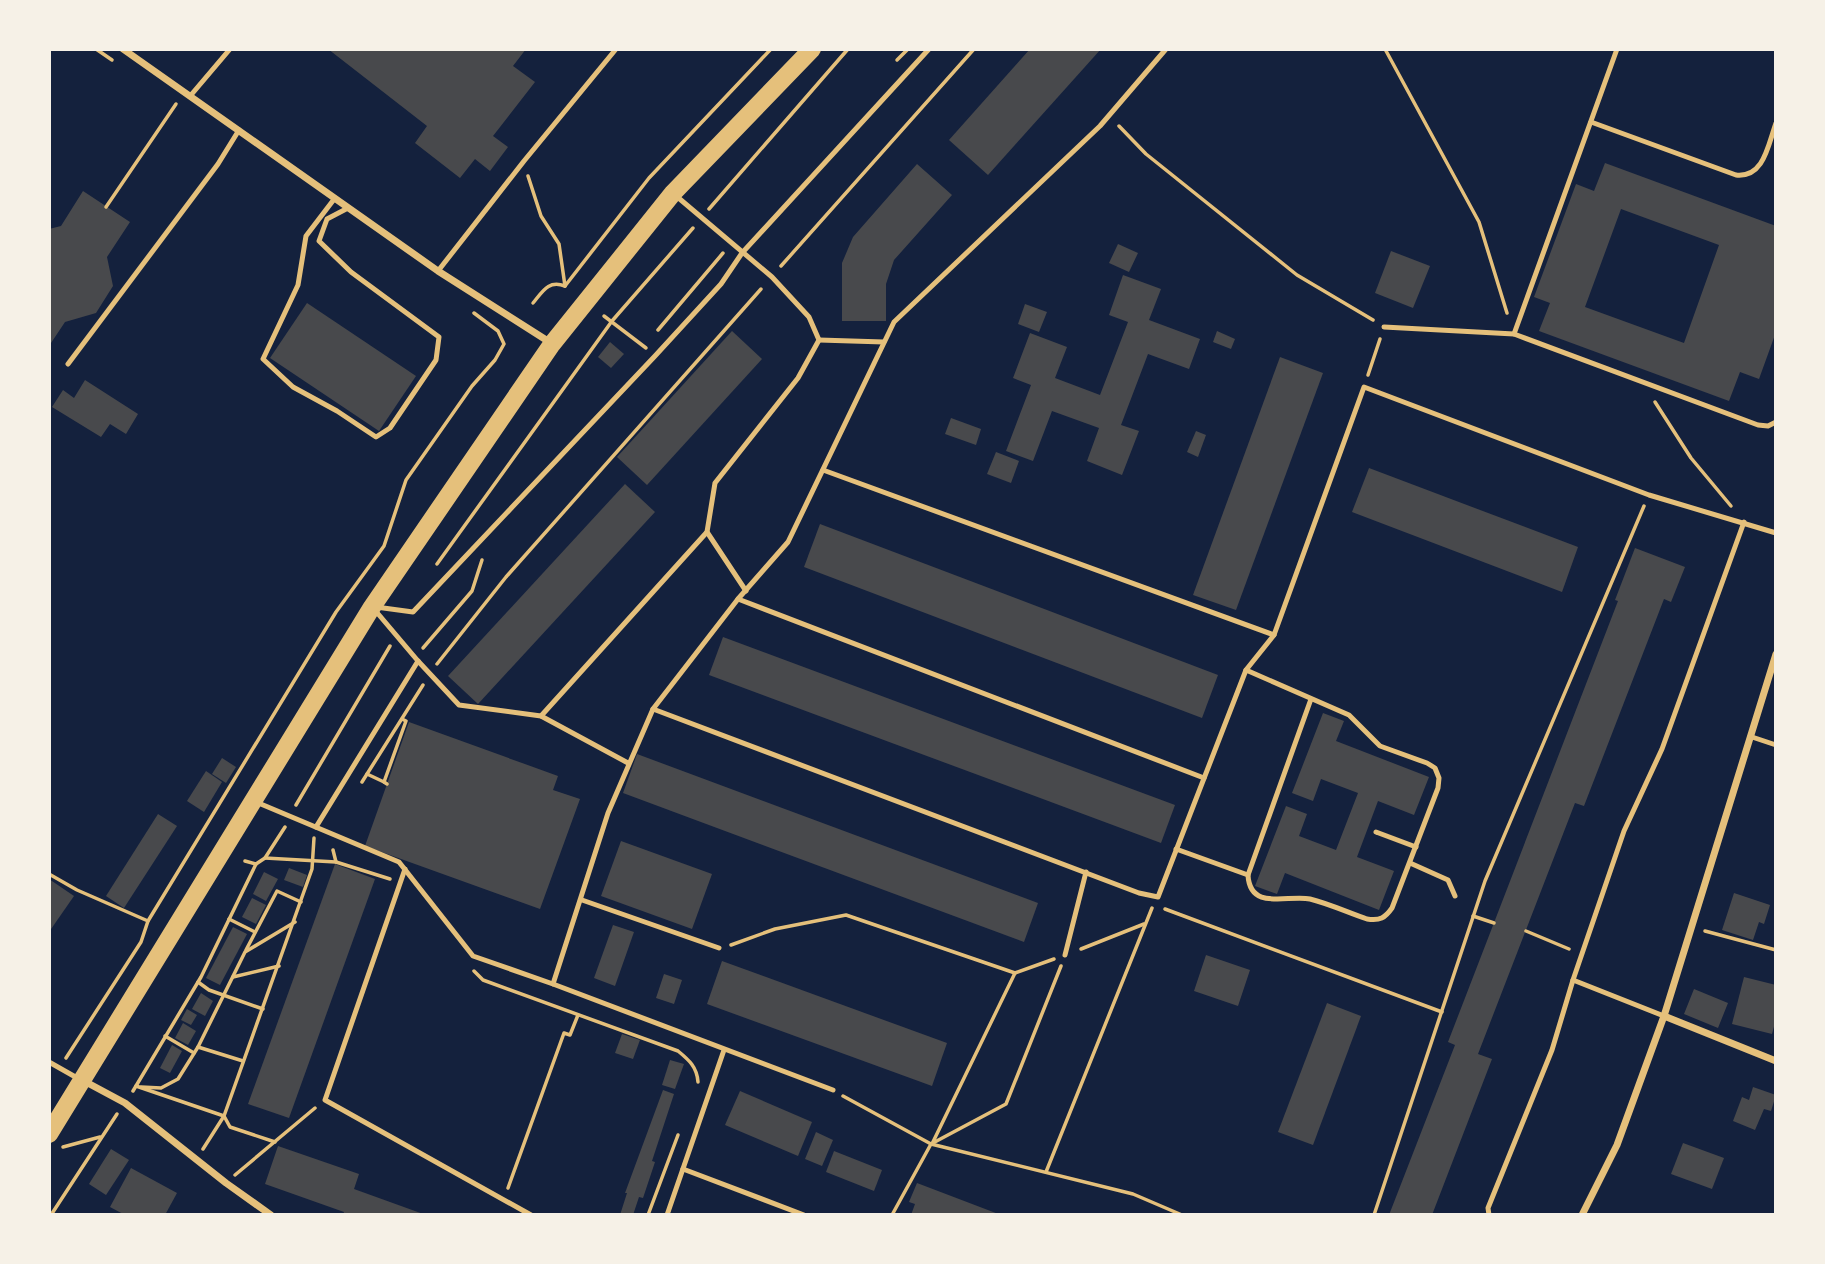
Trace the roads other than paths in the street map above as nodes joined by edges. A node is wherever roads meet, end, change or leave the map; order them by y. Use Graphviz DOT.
graph roads {
  1 [pos="123,49"];
  2 [pos="230,49"];
  3 [pos="616,49"];
  4 [pos="812,49"];
  5 [pos="929,49"];
  6 [pos="1166,49"];
  7 [pos="1617,49"];
  8 [pos="191,95"];
  9 [pos="1591,122"];
  10 [pos="1776,123"];
  11 [pos="240,130"];
  12 [pos="673,192"];
  13 [pos="335,198"];
  14 [pos="348,208"];
  15 [pos="742,253"];
  16 [pos="438,271"];
  17 [pos="1384,327"];
  18 [pos="1514,334"];
  19 [pos="819,340"];
  20 [pos="884,342"];
  21 [pos="552,344"];
  22 [pos="68,364"];
  23 [pos="1776,422"];
  24 [pos="823,470"];
  25 [pos="1744,522"];
  26 [pos="707,532"];
  27 [pos="1776,533"];
  28 [pos="746,591"];
  29 [pos="738,599"];
  30 [pos="372,607"];
  31 [pos="1274,635"];
  32 [pos="1776,654"];
  33 [pos="418,661"];
  34 [pos="1246,670"];
  35 [pos="1311,699"];
  36 [pos="653,709"];
  37 [pos="541,716"];
  38 [pos="1752,737"];
  39 [pos="1776,745"];
  40 [pos="628,763"];
  41 [pos="1204,778"];
  42 [pos="254,801"];
  43 [pos="316,827"];
  44 [pos="1376,832"];
  45 [pos="1416,847"];
  46 [pos="1177,849"];
  47 [pos="1409,863"];
  48 [pos="405,869"];
  49 [pos="1086,872"];
  50 [pos="1248,875"];
  51 [pos="1455,896"];
  52 [pos="582,900"];
  53 [pos="719,948"];
  54 [pos="1065,955"];
  55 [pos="1573,980"];
  56 [pos="553,984"];
  57 [pos="1664,1016"];
  58 [pos="724,1050"];
  59 [pos="1776,1060"];
  60 [pos="49,1062"];
  61 [pos="82,1080"];
  62 [pos="833,1090"];
  63 [pos="53,1141"];
  64 [pos="683,1169"];
  65 [pos="271,1215"];
  66 [pos="531,1215"];
  67 [pos="667,1215"];
  68 [pos="804,1215"];
  69 [pos="1489,1215"];
  70 [pos="1582,1215"];
  1 -- 8 [label="street"];
  2 -- 8 [label="lane"];
  3 -- 16 [label="lane"];
  4 -- 12 [label="main road"];
  5 -- 15 [label="lane"];
  6 -- 20 [label="lane"];
  7 -- 9 [label="lane"];
  8 -- 11 [label="street"];
  9 -- 10 [label="lane"];
  9 -- 18 [label="lane"];
  11 -- 13 [label="street"];
  11 -- 22 [label="lane"];
  12 -- 15 [label="lane"];
  12 -- 21 [label="main road"];
  13 -- 14 [label="street"];
  13 -- 14 [label="lane"];
  14 -- 16 [label="street"];
  15 -- 19 [label="lane"];
  15 -- 30 [label="lane"];
  16 -- 21 [label="street"];
  17 -- 18 [label="lane"];
  18 -- 23 [label="lane"];
  19 -- 20 [label="lane"];
  19 -- 26 [label="lane"];
  20 -- 24 [label="lane"];
  21 -- 30 [label="main road"];
  24 -- 28 [label="lane"];
  24 -- 31 [label="lane"];
  25 -- 27 [label="lane"];
  25 -- 31 [label="lane"];
  25 -- 55 [label="lane"];
  26 -- 28 [label="lane"];
  26 -- 37 [label="lane"];
  28 -- 29 [label="lane"];
  29 -- 36 [label="lane"];
  29 -- 41 [label="lane"];
  30 -- 33 [label="lane"];
  30 -- 42 [label="main road"];
  31 -- 34 [label="lane"];
  32 -- 38 [label="street"];
  33 -- 37 [label="lane"];
  33 -- 43 [label="lane"];
  34 -- 35 [label="lane"];
  34 -- 41 [label="lane"];
  35 -- 45 [label="lane"];
  35 -- 50 [label="lane"];
  36 -- 40 [label="lane"];
  36 -- 49 [label="lane"];
  37 -- 40 [label="lane"];
  38 -- 39 [label="lane"];
  38 -- 57 [label="street"];
  40 -- 52 [label="lane"];
  41 -- 46 [label="lane"];
  42 -- 43 [label="lane"];
  42 -- 61 [label="main road"];
  43 -- 48 [label="lane"];
  44 -- 45 [label="lane"];
  45 -- 47 [label="lane"];
  46 -- 49 [label="lane"];
  46 -- 50 [label="lane"];
  47 -- 50 [label="lane"];
  47 -- 51 [label="lane"];
  48 -- 56 [label="lane"];
  48 -- 66 [label="lane"];
  49 -- 54 [label="lane"];
  52 -- 53 [label="lane"];
  52 -- 56 [label="lane"];
  55 -- 57 [label="lane"];
  55 -- 69 [label="lane"];
  56 -- 58 [label="lane"];
  57 -- 59 [label="street"];
  57 -- 70 [label="street"];
  58 -- 62 [label="lane"];
  58 -- 64 [label="lane"];
  60 -- 61 [label="lane"];
  61 -- 63 [label="main road"];
  61 -- 65 [label="street"];
  64 -- 67 [label="lane"];
  64 -- 68 [label="lane"];
}
